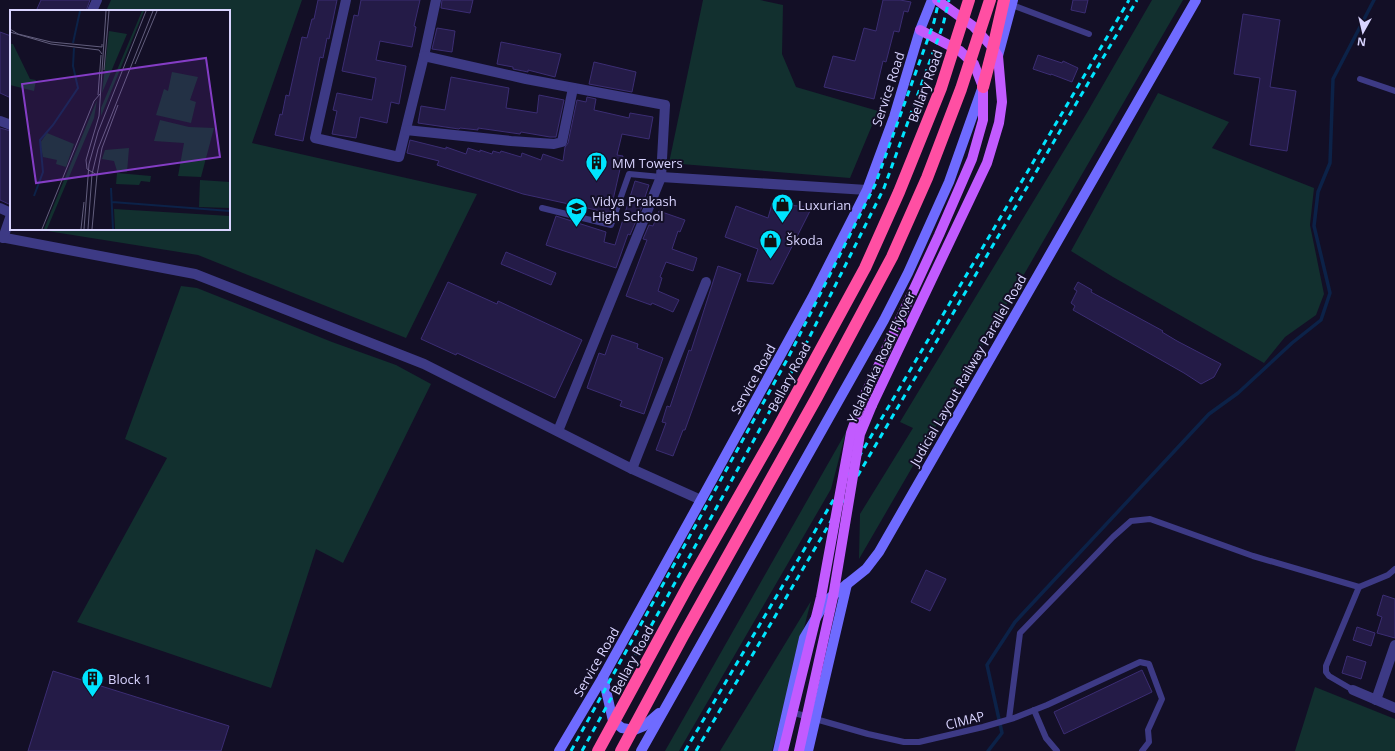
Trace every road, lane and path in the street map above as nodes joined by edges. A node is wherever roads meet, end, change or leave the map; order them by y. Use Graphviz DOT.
graph roads {
  1 [pos="97,0"];
  2 [pos="346,0"];
  3 [pos="436,0"];
  4 [pos="932,0"];
  5 [pos="937,0"];
  6 [pos="969,0"];
  7 [pos="990,0"];
  8 [pos="1196,0"];
  9 [pos="1010,2"];
  10 [pos="92,10"];
  11 [pos="920,30"];
  12 [pos="1089,34"];
  13 [pos="996,52"];
  14 [pos="424,56"];
  15 [pos="1360,79"];
  16 [pos="983,87"];
  17 [pos="573,88"];
  18 [pos="1395,91"];
  19 [pos="0,121"];
  20 [pos="10,125"];
  21 [pos="406,130"];
  22 [pos="661,177"];
  23 [pos="867,190"];
  24 [pos="0,208"];
  25 [pos="542,208"];
  26 [pos="10,213"];
  27 [pos="10,217"];
  28 [pos="2,237"];
  29 [pos="706,282"];
  30 [pos="558,431"];
  31 [pos="632,468"];
  32 [pos="702,500"];
  33 [pos="1395,569"];
  34 [pos="847,584"];
  35 [pos="1359,587"];
  36 [pos="1395,645"];
  37 [pos="603,677"];
  38 [pos="1353,690"];
  39 [pos="1376,700"];
  40 [pos="1395,708"];
  41 [pos="663,710"];
  42 [pos="1034,710"];
  43 [pos="787,711"];
  44 [pos="815,719"];
  45 [pos="1009,719"];
  46 [pos="559,751"];
  47 [pos="598,751"];
  48 [pos="621,751"];
  49 [pos="641,751"];
  50 [pos="778,751"];
  51 [pos="783,751"];
  52 [pos="799,751"];
  53 [pos="808,751"];
  54 [pos="1056,751"];
  55 [pos="1142,751"];
  1 -- 10 [label="street"];
  2 -- 21 [label="street"];
  3 -- 14 [label="street"];
  4 -- 11 [label="main road, Service Road"];
  5 -- 13 [label="main road"];
  6 -- 47 [label="highway, Bellary Road, bridge"];
  7 -- 48 [label="highway, bridge"];
  8 -- 34 [label="main road, Judicial Layout Railway Parallel Road"];
  9 -- 12 [label="lane"];
  9 -- 13 [label="highway"];
  11 -- 16 [label="main road"];
  11 -- 23 [label="main road, Service Road"];
  13 -- 16 [label="highway"];
  13 -- 52 [label="main road, Yelahanka Road Flyover, bridge"];
  14 -- 17 [label="street"];
  14 -- 21 [label="street"];
  15 -- 18 [label="lane"];
  16 -- 41 [label="main road"];
  16 -- 51 [label="main road, Yelahanka Road Flyover, bridge"];
  17 -- 21 [label="street"];
  17 -- 22 [label="street"];
  19 -- 20 [label="street"];
  22 -- 23 [label="street"];
  22 -- 25 [label="lane"];
  22 -- 30 [label="street"];
  23 -- 32 [label="main road, Service Road"];
  24 -- 26 [label="street"];
  27 -- 28 [label="street"];
  28 -- 30 [label="street"];
  29 -- 31 [label="street"];
  30 -- 31 [label="street"];
  31 -- 32 [label="street"];
  32 -- 37 [label="main road, Service Road"];
  33 -- 35 [label="lane"];
  34 -- 43 [label="main road, Judicial Layout Railway Parallel Road"];
  34 -- 44 [label="main road"];
  35 -- 38 [label="lane"];
  35 -- 45 [label="lane"];
  36 -- 39 [label="street"];
  37 -- 41 [label="main road"];
  37 -- 46 [label="main road, Service Road"];
  38 -- 39 [label="street"];
  39 -- 40 [label="street"];
  41 -- 49 [label="main road"];
  42 -- 45 [label="lane, CIMAP"];
  42 -- 54 [label="lane"];
  42 -- 55 [label="lane, CIMAP"];
  43 -- 44 [label="lane, CIMAP"];
  43 -- 50 [label="main road, Judicial Layout Railway Parallel Road"];
  44 -- 45 [label="lane, CIMAP"];
  44 -- 53 [label="main road"];
}
